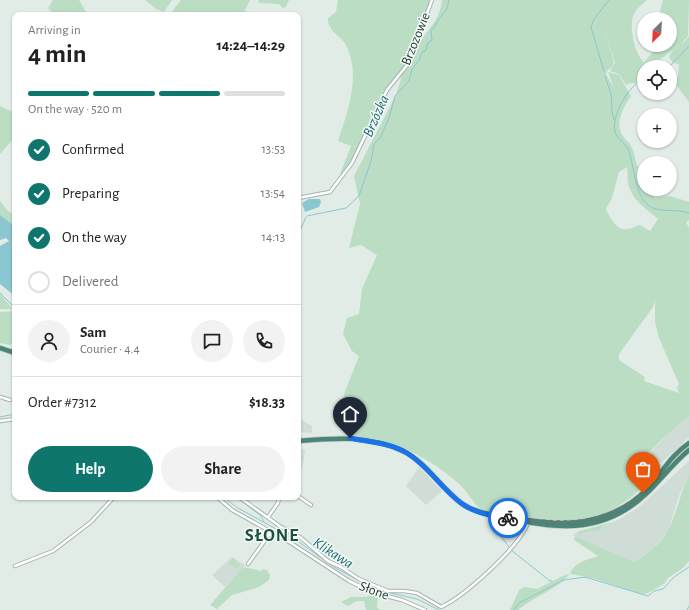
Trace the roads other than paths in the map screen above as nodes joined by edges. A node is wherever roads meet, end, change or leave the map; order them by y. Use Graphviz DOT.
graph roads {
  1 [pos="432,0"];
  2 [pos="301,197"];
  3 [pos="0,348"];
  4 [pos="12,352"];
  5 [pos="0,397"];
  6 [pos="10,400"];
  7 [pos="12,419"];
  8 [pos="0,421"];
  9 [pos="301,441"];
  10 [pos="689,443"];
  11 [pos="689,450"];
  12 [pos="301,498"];
  13 [pos="111,500"];
  14 [pos="220,500"];
  15 [pos="243,500"];
  16 [pos="278,500"];
  17 [pos="311,505"];
  18 [pos="268,518"];
  19 [pos="529,521"];
  20 [pos="271,532"];
  21 [pos="296,535"];
  22 [pos="292,541"];
  23 [pos="248,564"];
  24 [pos="14,566"];
  25 [pos="418,609"];
  26 [pos="440,609"];
  27 [pos="425,610"];
  1 -- 2 [label="street, Brzozowie"];
  3 -- 4 [label="highway"];
  5 -- 6 [label="street"];
  7 -- 8 [label="street"];
  9 -- 19 [label="highway"];
  10 -- 19 [label="highway"];
  11 -- 19 [label="highway"];
  12 -- 17 [label="street"];
  13 -- 24 [label="street"];
  14 -- 20 [label="street, Słone"];
  15 -- 18 [label="street"];
  16 -- 18 [label="street"];
  18 -- 21 [label="street"];
  19 -- 26 [label="street"];
  20 -- 22 [label="street, Słone"];
  20 -- 23 [label="street"];
  21 -- 22 [label="street"];
  21 -- 26 [label="street"];
  22 -- 25 [label="street, Słone"];
  25 -- 27 [label="street, Słone"];
}
